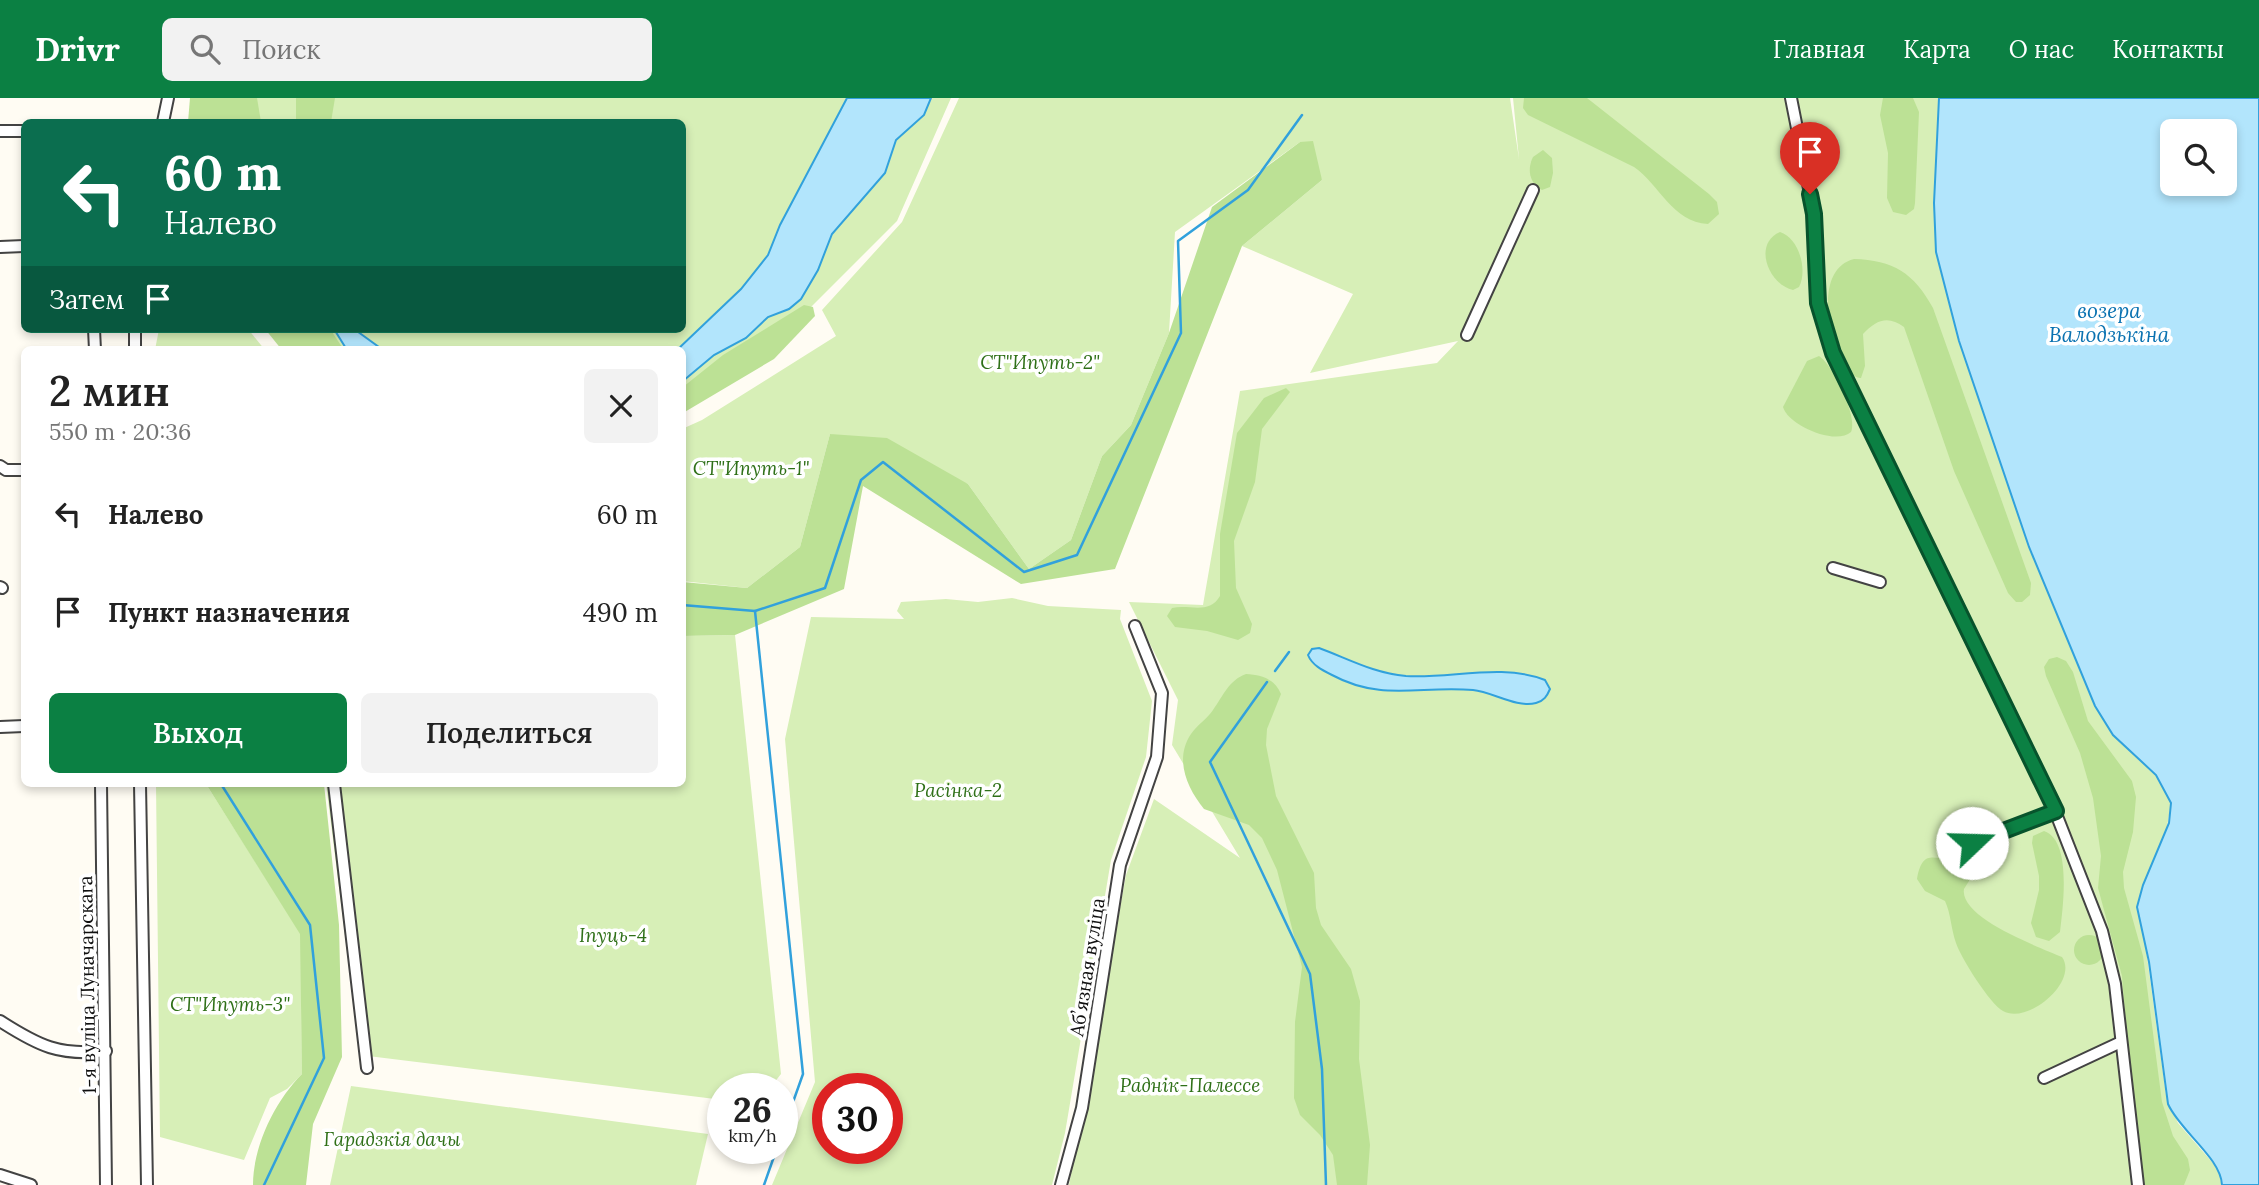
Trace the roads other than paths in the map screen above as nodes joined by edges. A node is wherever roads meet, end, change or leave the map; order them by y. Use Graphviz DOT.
graph roads {
  1 [pos="168,98"];
  2 [pos="1791,98"];
  3 [pos="164,119"];
  4 [pos="0,131"];
  5 [pos="21,131"];
  6 [pos="1533,190"];
  7 [pos="21,246"];
  8 [pos="0,247"];
  9 [pos="1467,335"];
  10 [pos="21,470"];
  11 [pos="2,472"];
  12 [pos="1833,568"];
  13 [pos="1880,582"];
  14 [pos="1135,626"];
  15 [pos="21,726"];
  16 [pos="0,727"];
  17 [pos="101,787"];
  18 [pos="140,787"];
  19 [pos="334,787"];
  20 [pos="2056,811"];
  21 [pos="1972,843"];
  22 [pos="0,1021"];
  23 [pos="2121,1042"];
  24 [pos="106,1051"];
  25 [pos="367,1068"];
  26 [pos="2044,1078"];
  27 [pos="0,1175"];
  28 [pos="31,1185"];
  29 [pos="106,1185"];
  30 [pos="148,1185"];
  31 [pos="1061,1185"];
  32 [pos="2138,1185"];
  1 -- 3 [label="street"];
  2 -- 20 [label="street"];
  4 -- 5 [label="street"];
  6 -- 9 [label="street"];
  7 -- 8 [label="street"];
  10 -- 11 [label="street"];
  12 -- 13 [label="street"];
  14 -- 31 [label="street, Абʼязная вуліца"];
  15 -- 16 [label="street"];
  17 -- 24 [label="street, 1-я вуліца Луначарскага"];
  18 -- 30 [label="street"];
  19 -- 25 [label="street"];
  20 -- 21 [label="street"];
  20 -- 23 [label="street"];
  22 -- 24 [label="street"];
  23 -- 26 [label="street"];
  23 -- 32 [label="street"];
  24 -- 29 [label="street, 1-я вуліца Луначарскага"];
  27 -- 28 [label="street"];
}
